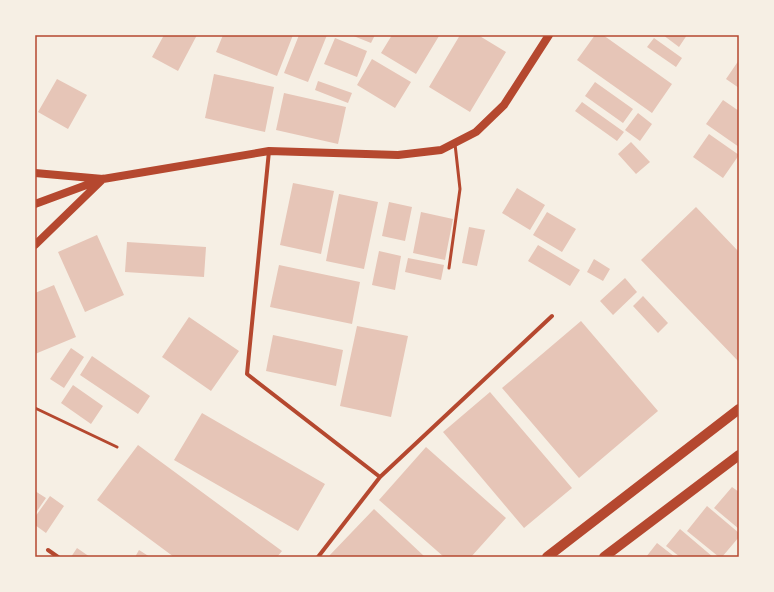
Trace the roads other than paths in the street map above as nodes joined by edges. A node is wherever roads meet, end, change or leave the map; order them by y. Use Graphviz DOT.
graph roads {
  1 [pos="549,35"];
  2 [pos="455,143"];
  3 [pos="269,152"];
  4 [pos="35,173"];
  5 [pos="103,179"];
  6 [pos="35,204"];
  7 [pos="35,245"];
  8 [pos="449,268"];
  9 [pos="552,316"];
  10 [pos="35,408"];
  11 [pos="739,409"];
  12 [pos="117,447"];
  13 [pos="739,455"];
  14 [pos="380,477"];
  15 [pos="48,550"];
  16 [pos="58,557"];
  17 [pos="318,557"];
  18 [pos="547,557"];
  19 [pos="604,557"];
  1 -- 2 [label="main road"];
  2 -- 3 [label="main road"];
  2 -- 8 [label="lane"];
  3 -- 5 [label="main road"];
  3 -- 14 [label="street"];
  4 -- 5 [label="main road"];
  5 -- 6 [label="main road"];
  5 -- 7 [label="main road"];
  9 -- 14 [label="street"];
  10 -- 12 [label="lane"];
  11 -- 18 [label="main road"];
  13 -- 19 [label="main road"];
  14 -- 17 [label="street"];
  15 -- 16 [label="street"];
}
